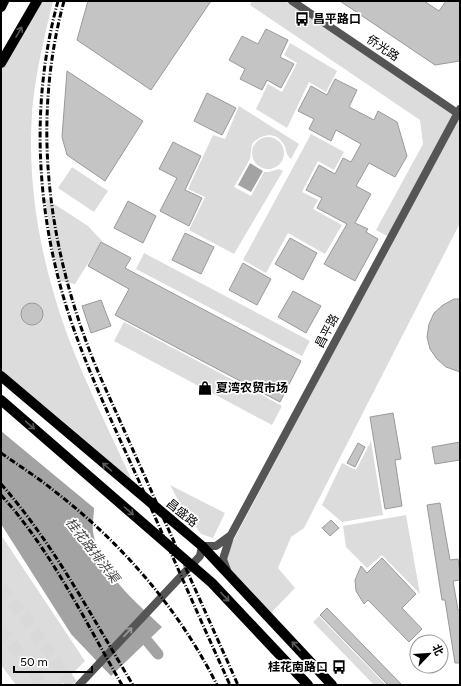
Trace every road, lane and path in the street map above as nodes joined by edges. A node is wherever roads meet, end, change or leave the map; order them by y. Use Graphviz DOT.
graph roads {
  1 [pos="4,1"];
  2 [pos="37,1"];
  3 [pos="292,1"];
  4 [pos="1,7"];
  5 [pos="1,63"];
  6 [pos="459,112"];
  7 [pos="1,376"];
  8 [pos="1,400"];
  9 [pos="231,535"];
  10 [pos="202,546"];
  11 [pos="211,555"];
  12 [pos="194,563"];
  13 [pos="206,578"];
  14 [pos="232,578"];
  15 [pos="177,581"];
  16 [pos="79,685"];
  17 [pos="308,685"];
  18 [pos="332,685"];
  1 -- 4 [label="main road"];
  5 -- 2 [label="main road, one-way"];
  3 -- 6 [label="street, 侨光路"];
  6 -- 9 [label="street, 昌平路"];
  10 -- 7 [label="main road, 昌盛路, one-way"];
  8 -- 12 [label="main road, one-way"];
  9 -- 10 [label="street, 昌平路"];
  9 -- 11 [label="street"];
  9 -- 14 [label="street"];
  10 -- 11 [label="main road, 昌盛路"];
  10 -- 12 [label="street"];
  11 -- 12 [label="street"];
  11 -- 14 [label="main road, 昌盛路"];
  12 -- 13 [label="main road"];
  12 -- 15 [label="street"];
  13 -- 15 [label="street"];
  13 -- 17 [label="main road, one-way"];
  18 -- 14 [label="main road, 昌盛路, one-way"];
  16 -- 15 [label="street, one-way"];
}
